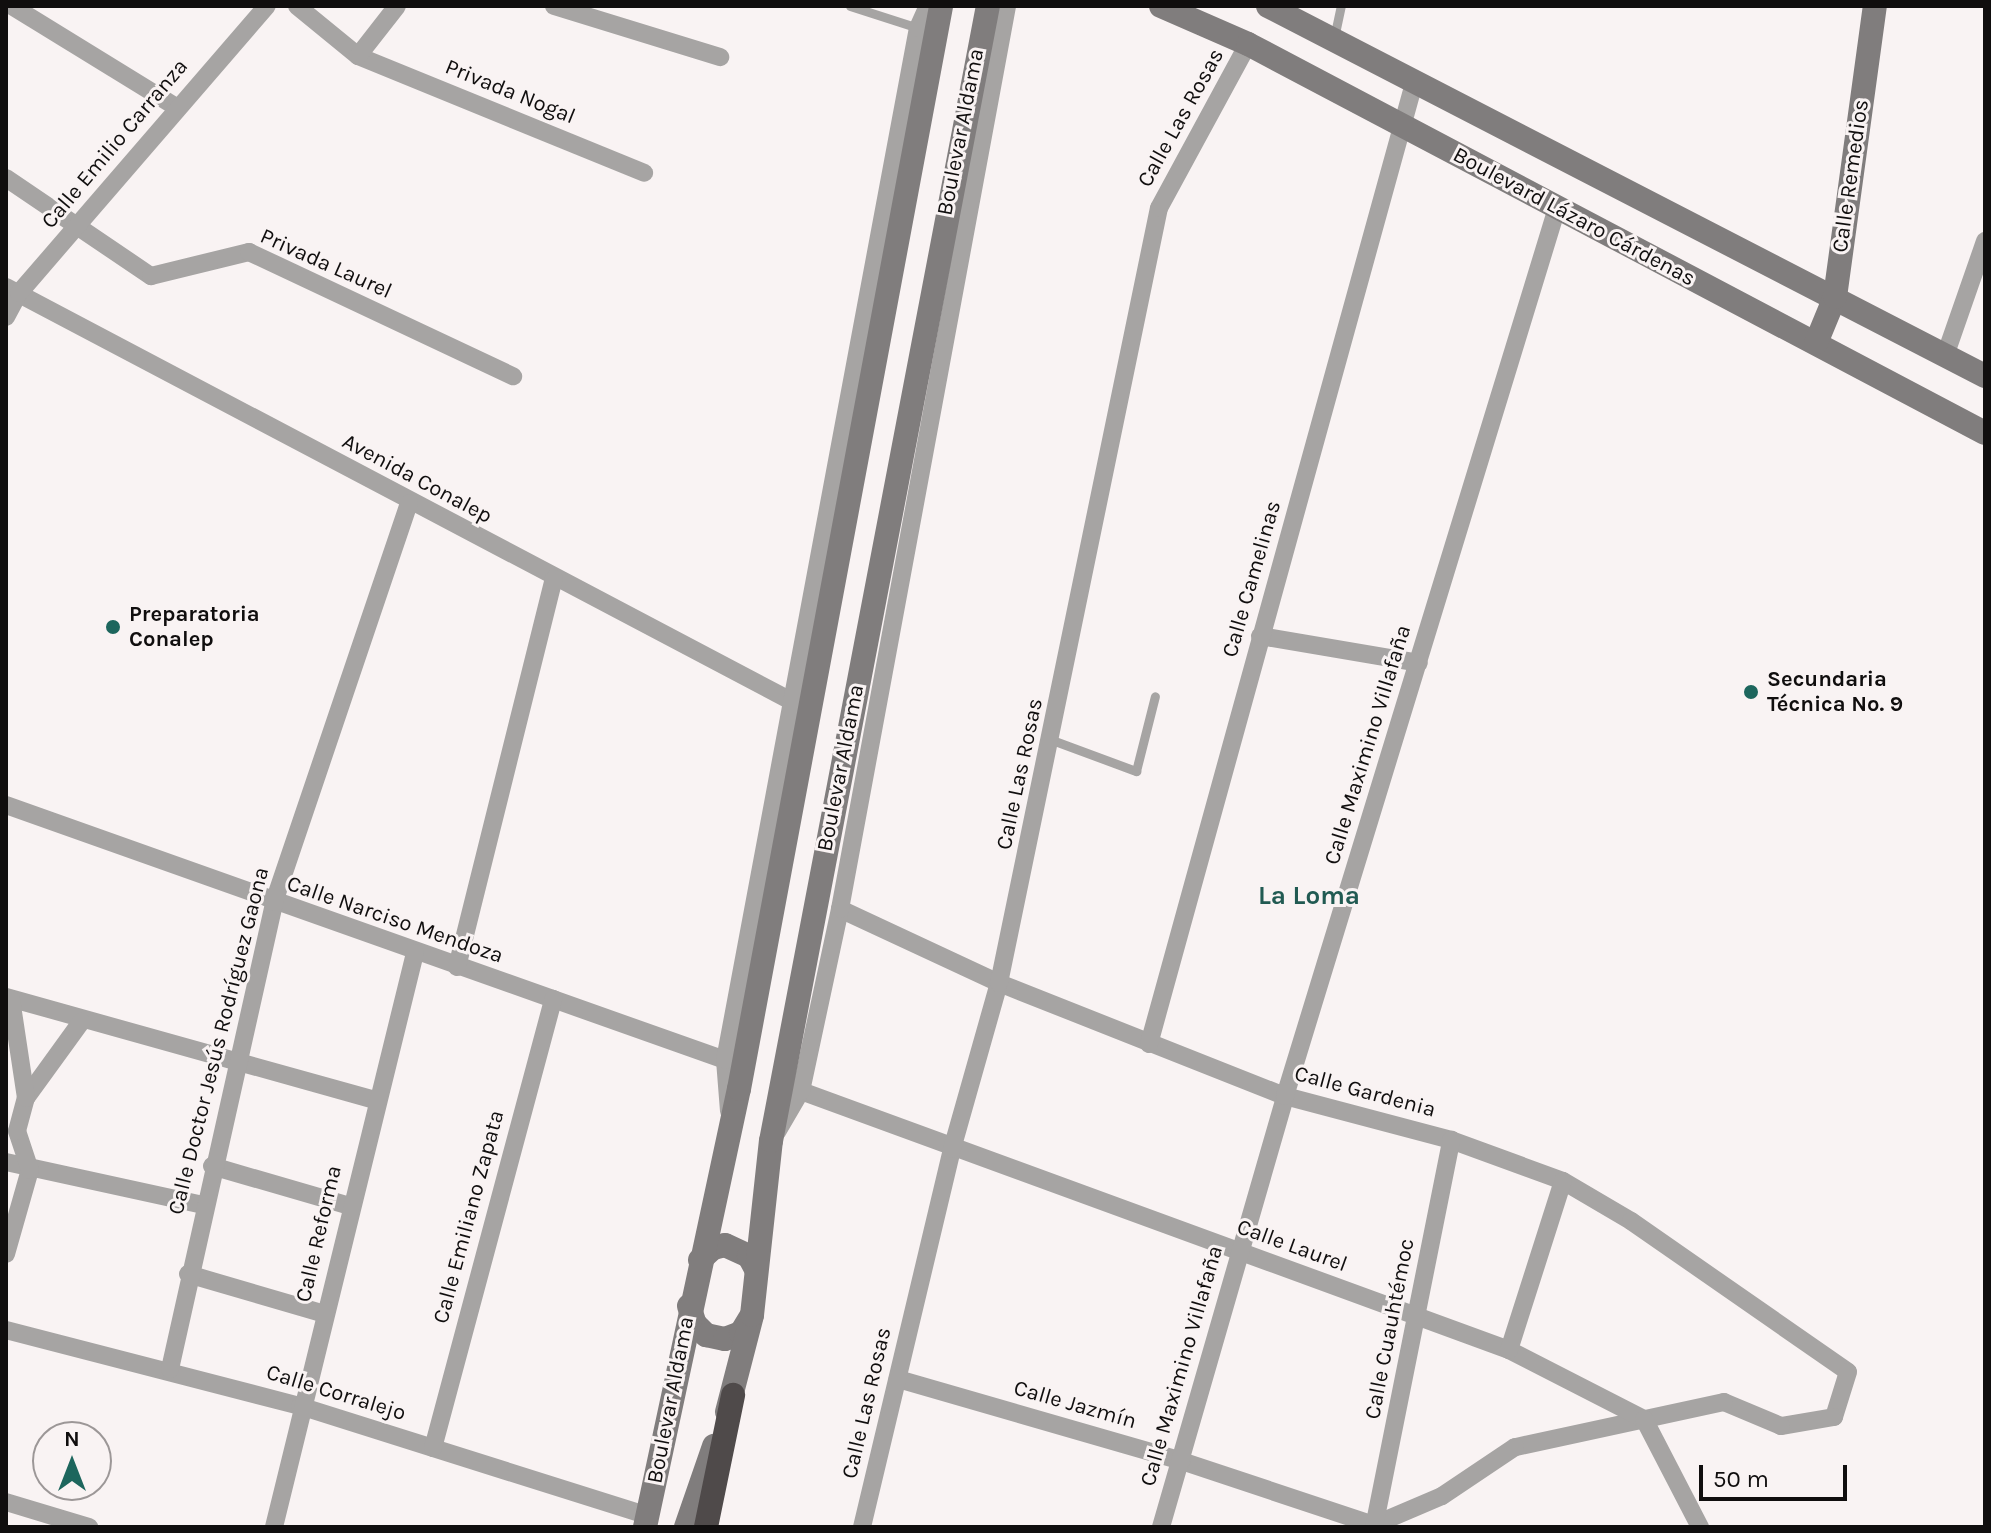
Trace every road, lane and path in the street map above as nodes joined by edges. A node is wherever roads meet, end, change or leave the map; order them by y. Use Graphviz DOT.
graph roads {
  1 [pos="12,6"];
  2 [pos="267,6"];
  3 [pos="297,6"];
  4 [pos="397,6"];
  5 [pos="554,6"];
  6 [pos="850,6"];
  7 [pos="928,6"];
  8 [pos="941,6"];
  9 [pos="988,6"];
  10 [pos="1007,6"];
  11 [pos="1161,6"];
  12 [pos="1268,6"];
  13 [pos="1341,6"];
  14 [pos="1875,6"];
  15 [pos="918,28"];
  16 [pos="1327,37"];
  17 [pos="1248,44"];
  18 [pos="358,56"];
  19 [pos="720,57"];
  20 [pos="1300,71"];
  21 [pos="1414,83"];
  22 [pos="176,107"];
  23 [pos="1405,128"];
  24 [pos="644,173"];
  25 [pos="6,178"];
  26 [pos="1557,208"];
  27 [pos="79,223"];
  28 [pos="1985,241"];
  29 [pos="12,290"];
  30 [pos="1835,297"];
  31 [pos="6,317"];
  32 [pos="1816,343"];
  33 [pos="1945,356"];
  34 [pos="513,376"];
  35 [pos="1985,376"];
  36 [pos="1985,433"];
  37 [pos="409,503"];
  38 [pos="554,579"];
  39 [pos="1260,636"];
  40 [pos="1419,663"];
  41 [pos="1155,696"];
  42 [pos="795,703"];
  43 [pos="1052,740"];
  44 [pos="6,805"];
  45 [pos="274,902"];
  46 [pos="840,909"];
  47 [pos="415,953"];
  48 [pos="457,967"];
  49 [pos="999,983"];
  50 [pos="9,998"];
  51 [pos="553,999"];
  52 [pos="81,1022"];
  53 [pos="1149,1044"];
  54 [pos="725,1060"];
  55 [pos="234,1065"];
  56 [pos="801,1091"];
  57 [pos="1285,1096"];
  58 [pos="26,1098"];
  59 [pos="375,1100"];
  60 [pos="731,1133"];
  61 [pos="1451,1140"];
  62 [pos="771,1141"];
  63 [pos="952,1149"];
  64 [pos="6,1162"];
  65 [pos="212,1166"];
  66 [pos="30,1170"];
  67 [pos="1563,1181"];
  68 [pos="204,1205"];
  69 [pos="350,1206"];
  70 [pos="1240,1252"];
  71 [pos="6,1254"];
  72 [pos="700,1260"];
  73 [pos="756,1269"];
  74 [pos="188,1274"];
  75 [pos="689,1306"];
  76 [pos="325,1314"];
  77 [pos="752,1315"];
  78 [pos="1418,1318"];
  79 [pos="6,1330"];
  80 [pos="1509,1350"];
  81 [pos="170,1369"];
  82 [pos="898,1379"];
  83 [pos="733,1395"];
  84 [pos="300,1406"];
  85 [pos="1644,1419"];
  86 [pos="433,1448"];
  87 [pos="1182,1461"];
  88 [pos="6,1502"];
  89 [pos="646,1521"];
  90 [pos="1374,1526"];
  91 [pos="89,1527"];
  92 [pos="274,1527"];
  93 [pos="686,1527"];
  94 [pos="706,1527"];
  95 [pos="862,1527"];
  96 [pos="1161,1527"];
  97 [pos="1700,1527"];
  1 -- 22 [label="street"];
  2 -- 22 [label="street, Calle Emilio Carranza"];
  3 -- 18 [label="street, Privada Nogal"];
  4 -- 18 [label="street"];
  5 -- 19 [label="street"];
  6 -- 15 [label="lane"];
  7 -- 15 [label="street, Boulevar Aldama"];
  8 -- 60 [label="street, Boulevar Aldama"];
  9 -- 62 [label="street, Boulevar Aldama"];
  10 -- 46 [label="street"];
  11 -- 17 [label="street, Boulevard Lázaro Cárdenas"];
  12 -- 16 [label="street, Boulevard Lázaro Cárdenas"];
  13 -- 16 [label="lane"];
  14 -- 30 [label="street, Calle Remedios"];
  15 -- 42 [label="street, Boulevar Aldama"];
  16 -- 20 [label="street"];
  16 -- 21 [label="street, Boulevard Lázaro Cárdenas"];
  17 -- 20 [label="street, Boulevard Lázaro Cárdenas"];
  17 -- 43 [label="street, Calle Las Rosas"];
  18 -- 24 [label="street, Privada Nogal"];
  20 -- 23 [label="street, Boulevard Lázaro Cárdenas"];
  21 -- 23 [label="street, Calle Camelinas"];
  21 -- 30 [label="street, Boulevard Lázaro Cárdenas"];
  22 -- 27 [label="street, Calle Emilio Carranza"];
  23 -- 26 [label="street, Boulevard Lázaro Cárdenas"];
  23 -- 39 [label="street, Calle Camelinas"];
  25 -- 27 [label="street"];
  26 -- 32 [label="street, Boulevard Lázaro Cárdenas"];
  26 -- 40 [label="street, Calle Maximino Villafaña"];
  27 -- 29 [label="street, Calle Emilio Carranza"];
  27 -- 34 [label="street, Privada Laurel"];
  28 -- 33 [label="street"];
  29 -- 31 [label="street, Calle Emilio Carranza"];
  29 -- 37 [label="street, Avenida Conalep"];
  30 -- 32 [label="street, Calle Remedios"];
  30 -- 33 [label="street, Boulevard Lázaro Cárdenas"];
  32 -- 36 [label="street, Boulevard Lázaro Cárdenas"];
  33 -- 35 [label="street, Boulevard Lázaro Cárdenas"];
  37 -- 38 [label="street, Avenida Conalep"];
  37 -- 45 [label="street, Calle Doctor Jesús Rodríguez Gaona"];
  38 -- 42 [label="street, Avenida Conalep"];
  38 -- 48 [label="street"];
  39 -- 40 [label="street"];
  39 -- 53 [label="street, Calle Camelinas"];
  40 -- 57 [label="street, Calle Maximino Villafaña"];
  41 -- 43 [label="lane"];
  42 -- 54 [label="street, Boulevar Aldama"];
  43 -- 49 [label="street, Calle Las Rosas"];
  44 -- 45 [label="street, Calle Narciso Mendoza"];
  45 -- 47 [label="street, Calle Narciso Mendoza"];
  45 -- 55 [label="street, Calle Doctor Jesús Rodríguez Gaona"];
  46 -- 49 [label="street, Calle Gardenia"];
  46 -- 56 [label="street"];
  47 -- 48 [label="street, Calle Narciso Mendoza"];
  47 -- 59 [label="street, Calle Reforma"];
  48 -- 51 [label="street, Calle Narciso Mendoza"];
  49 -- 53 [label="street, Calle Gardenia"];
  49 -- 63 [label="street, Calle Las Rosas"];
  50 -- 52 [label="street"];
  50 -- 58 [label="street"];
  51 -- 54 [label="street, Calle Narciso Mendoza"];
  51 -- 86 [label="street, Calle Emiliano Zapata"];
  52 -- 55 [label="street"];
  52 -- 58 [label="street"];
  53 -- 57 [label="street, Calle Gardenia"];
  54 -- 60 [label="street, Boulevar Aldama"];
  55 -- 59 [label="street"];
  55 -- 65 [label="street, Calle Doctor Jesús Rodríguez Gaona"];
  56 -- 62 [label="street"];
  56 -- 63 [label="street, Calle Laurel"];
  57 -- 61 [label="street, Calle Gardenia"];
  57 -- 70 [label="street, Calle Maximino Villafaña"];
  58 -- 66 [label="street"];
  59 -- 69 [label="street, Calle Reforma"];
  60 -- 72 [label="street, Boulevar Aldama"];
  61 -- 67 [label="street, Calle Gardenia"];
  61 -- 78 [label="street, Calle Cuauhtémoc"];
  62 -- 73 [label="street, Boulevar Aldama"];
  63 -- 70 [label="street, Calle Laurel"];
  63 -- 82 [label="street, Calle Las Rosas"];
  64 -- 66 [label="street"];
  65 -- 68 [label="street, Calle Doctor Jesús Rodríguez Gaona"];
  65 -- 69 [label="street"];
  66 -- 68 [label="street"];
  66 -- 71 [label="street"];
  67 -- 80 [label="street"];
  67 -- 85 [label="street, Calle Gardenia"];
  68 -- 74 [label="street, Calle Doctor Jesús Rodríguez Gaona"];
  69 -- 76 [label="street, Calle Reforma"];
  70 -- 78 [label="street, Calle Laurel"];
  70 -- 87 [label="street, Calle Maximino Villafaña"];
  72 -- 73 [label="street"];
  72 -- 75 [label="street, Boulevar Aldama"];
  73 -- 77 [label="street, Boulevar Aldama"];
  74 -- 76 [label="street"];
  74 -- 81 [label="street, Calle Doctor Jesús Rodríguez Gaona"];
  75 -- 77 [label="street"];
  75 -- 89 [label="street, Boulevar Aldama"];
  76 -- 84 [label="street, Calle Reforma"];
  77 -- 83 [label="street, Boulevar Aldama"];
  78 -- 80 [label="street, Calle Laurel"];
  78 -- 90 [label="street, Calle Cuauhtémoc"];
  79 -- 81 [label="street, Calle Corralejo"];
  80 -- 85 [label="street, Calle Laurel"];
  81 -- 84 [label="street, Calle Corralejo"];
  82 -- 87 [label="street, Calle Jazmín"];
  82 -- 95 [label="street, Calle Las Rosas"];
  83 -- 93 [label="street, Boulevar Aldama"];
  83 -- 94 [label="highway"];
  84 -- 86 [label="street, Calle Corralejo"];
  84 -- 92 [label="street, Calle Reforma"];
  85 -- 90 [label="street"];
  85 -- 97 [label="street"];
  86 -- 89 [label="street, Calle Corralejo"];
  87 -- 90 [label="street, Calle Jazmín"];
  87 -- 96 [label="street, Calle Maximino Villafaña"];
  88 -- 91 [label="street"];
}
